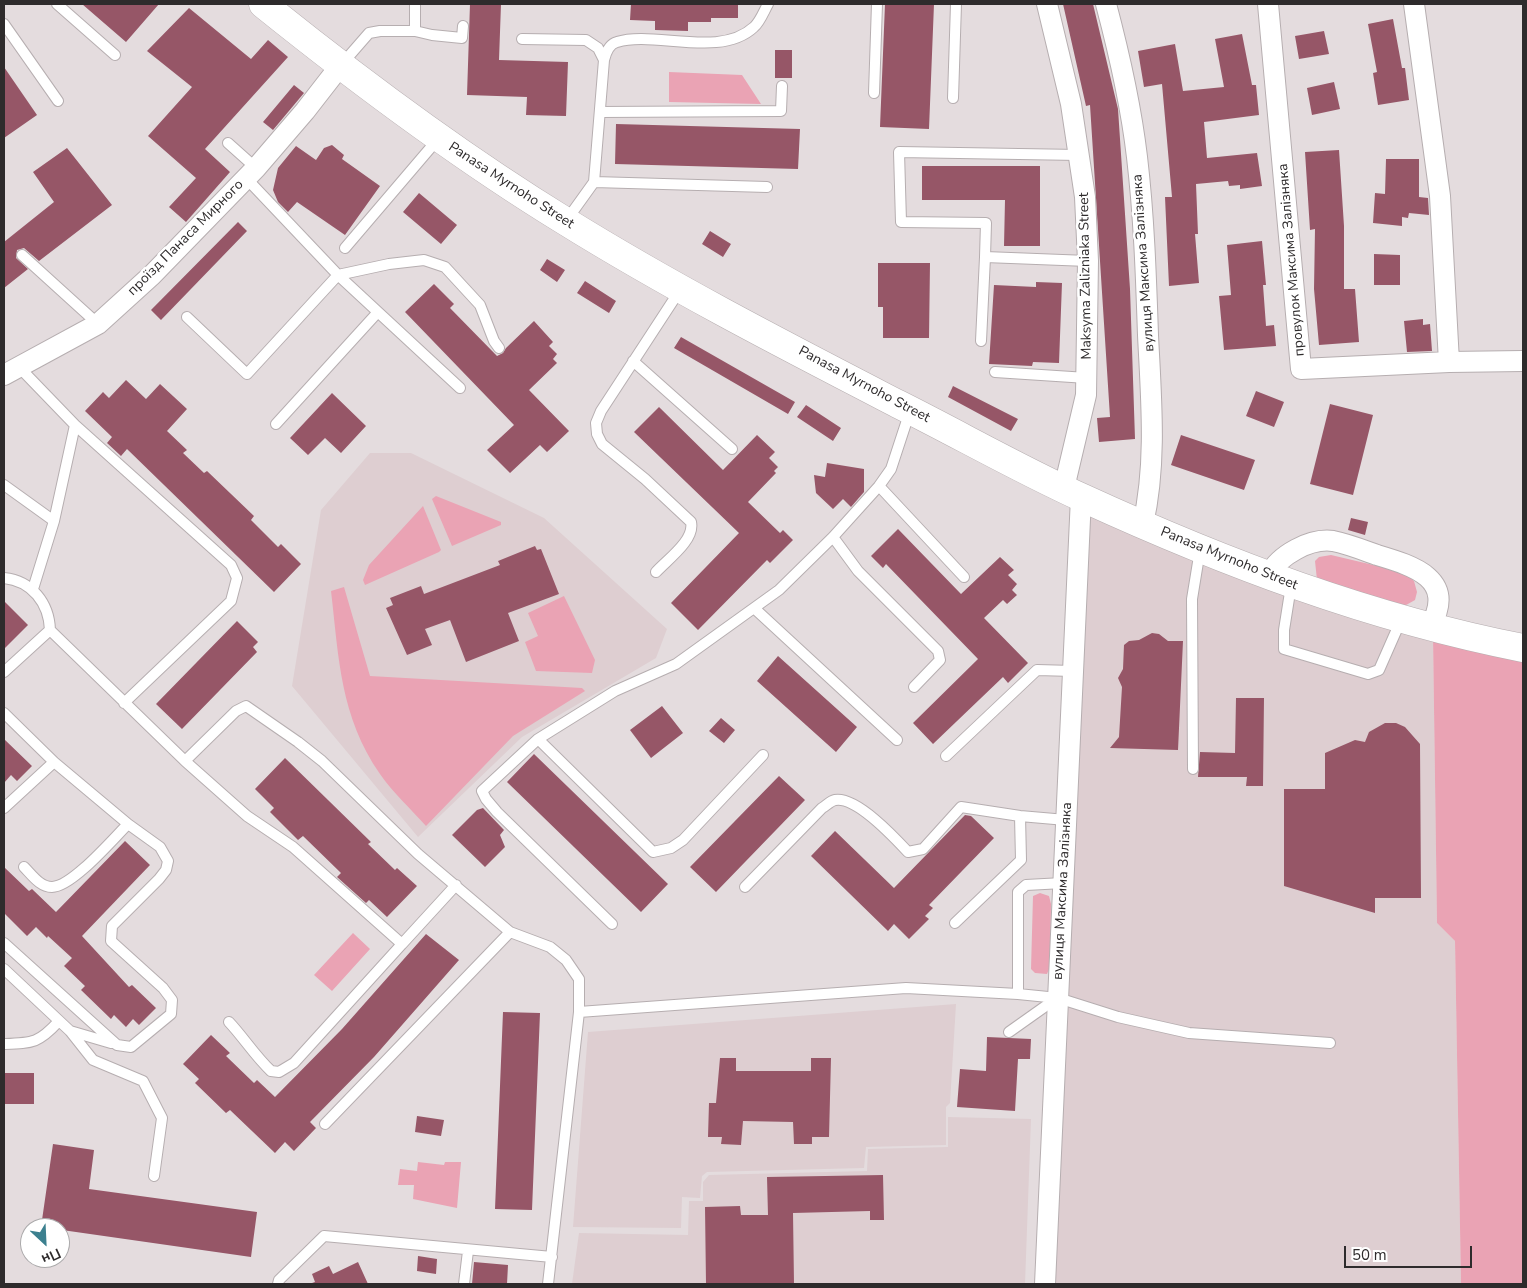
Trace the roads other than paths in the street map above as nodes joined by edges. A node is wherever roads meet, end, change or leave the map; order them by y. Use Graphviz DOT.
graph roads {
  1 [pos="57,4"];
  2 [pos="263,4"];
  3 [pos="416,4"];
  4 [pos="768,4"];
  5 [pos="877,4"];
  6 [pos="956,4"];
  7 [pos="1047,4"];
  8 [pos="1106,4"];
  9 [pos="1268,4"];
  10 [pos="1414,4"];
  11 [pos="4,24"];
  12 [pos="463,26"];
  13 [pos="415,31"];
  14 [pos="522,39"];
  15 [pos="115,55"];
  16 [pos="604,60"];
  17 [pos="340,66"];
  18 [pos="782,86"];
  19 [pos="874,93"];
  20 [pos="953,98"];
  21 [pos="58,101"];
  22 [pos="600,112"];
  23 [pos="438,138"];
  24 [pos="228,143"];
  25 [pos="1079,155"];
  26 [pos="251,173"];
  27 [pos="594,182"];
  28 [pos="767,187"];
  29 [pos="566,222"];
  30 [pos="345,248"];
  31 [pos="22,255"];
  32 [pos="985,257"];
  33 [pos="1088,261"];
  34 [pos="338,275"];
  35 [pos="681,289"];
  36 [pos="378,312"];
  37 [pos="187,318"];
  38 [pos="98,324"];
  39 [pos="981,341"];
  40 [pos="499,348"];
  41 [pos="633,361"];
  42 [pos="1449,362"];
  43 [pos="1523,362"];
  44 [pos="11,371"];
  45 [pos="995,372"];
  46 [pos="1087,378"];
  47 [pos="460,388"];
  48 [pos="910,410"];
  49 [pos="276,424"];
  50 [pos="75,425"];
  51 [pos="732,449"];
  52 [pos="4,484"];
  53 [pos="879,486"];
  54 [pos="1072,493"];
  55 [pos="54,521"];
  56 [pos="1143,524"];
  57 [pos="833,537"];
  58 [pos="1200,549"];
  59 [pos="656,572"];
  60 [pos="964,577"];
  61 [pos="4,578"];
  62 [pos="1280,580"];
  63 [pos="32,589"];
  64 [pos="754,608"];
  65 [pos="1401,619"];
  66 [pos="1430,627"];
  67 [pos="50,630"];
  68 [pos="1523,648"];
  69 [pos="1073,670"];
  70 [pos="4,672"];
  71 [pos="914,687"];
  72 [pos="124,703"];
  73 [pos="4,714"];
  74 [pos="538,739"];
  75 [pos="897,740"];
  76 [pos="762,755"];
  77 [pos="946,756"];
  78 [pos="185,761"];
  79 [pos="54,762"];
  80 [pos="1193,769"];
  81 [pos="4,808"];
  82 [pos="1020,816"];
  83 [pos="1066,820"];
  84 [pos="128,824"];
  85 [pos="24,867"];
  86 [pos="1063,883"];
  87 [pos="456,885"];
  88 [pos="745,887"];
  89 [pos="955,923"];
  90 [pos="612,924"];
  91 [pos="510,932"];
  92 [pos="4,943"];
  93 [pos="402,944"];
  94 [pos="4,969"];
  95 [pos="1018,994"];
  96 [pos="1058,998"];
  97 [pos="579,1012"];
  98 [pos="58,1021"];
  99 [pos="228,1022"];
  100 [pos="70,1031"];
  101 [pos="1009,1032"];
  102 [pos="1330,1043"];
  103 [pos="4,1044"];
  104 [pos="117,1045"];
  105 [pos="325,1124"];
  106 [pos="154,1176"];
  107 [pos="468,1251"];
  108 [pos="552,1257"];
  109 [pos="278,1284"];
  110 [pos="464,1284"];
  111 [pos="548,1284"];
  112 [pos="1045,1284"];
  1 -- 15 [label="lane"];
  2 -- 17 [label="main road, Panasa Myrnoho Street"];
  3 -- 13 [label="lane"];
  4 -- 16 [label="lane"];
  5 -- 19 [label="lane"];
  6 -- 20 [label="lane"];
  7 -- 25 [label="street, Maksyma Zalizniaka Street"];
  8 -- 56 [label="street, вулиця Максима Залізняка"];
  9 -- 42 [label="street, провулок Максима Залізняка"];
  10 -- 42 [label="street"];
  11 -- 21 [label="lane"];
  12 -- 13 [label="lane"];
  13 -- 17 [label="lane"];
  14 -- 16 [label="lane"];
  16 -- 22 [label="lane"];
  17 -- 23 [label="main road, Panasa Myrnoho Street"];
  17 -- 26 [label="street, проїзд Панаса Мирного"];
  18 -- 22 [label="lane"];
  22 -- 27 [label="lane"];
  23 -- 29 [label="main road, Panasa Myrnoho Street"];
  23 -- 30 [label="lane"];
  24 -- 26 [label="lane"];
  25 -- 32 [label="lane"];
  25 -- 33 [label="street, Maksyma Zalizniaka Street"];
  26 -- 34 [label="lane"];
  26 -- 38 [label="street, проїзд Панаса Мирного"];
  27 -- 28 [label="lane"];
  27 -- 29 [label="lane"];
  29 -- 35 [label="main road, Panasa Myrnoho Street"];
  31 -- 38 [label="lane"];
  32 -- 33 [label="lane"];
  32 -- 39 [label="lane"];
  33 -- 46 [label="street, Maksyma Zalizniaka Street"];
  34 -- 36 [label="lane"];
  34 -- 37 [label="lane"];
  34 -- 40 [label="lane"];
  35 -- 41 [label="lane"];
  35 -- 48 [label="main road, Panasa Myrnoho Street"];
  36 -- 47 [label="lane"];
  36 -- 49 [label="lane"];
  38 -- 44 [label="street, проїзд Панаса Мирного"];
  41 -- 51 [label="lane"];
  41 -- 59 [label="lane"];
  42 -- 43 [label="street, провулок Максима Залізняка"];
  44 -- 50 [label="lane"];
  45 -- 46 [label="lane"];
  46 -- 54 [label="street, Maksyma Zalizniaka Street"];
  48 -- 53 [label="lane"];
  48 -- 54 [label="main road, Panasa Myrnoho Street"];
  50 -- 55 [label="lane"];
  50 -- 72 [label="lane"];
  52 -- 55 [label="lane"];
  53 -- 57 [label="lane"];
  53 -- 60 [label="lane"];
  54 -- 56 [label="main road, Panasa Myrnoho Street"];
  54 -- 69 [label="street, вулиця Максима Залізняка"];
  55 -- 63 [label="lane"];
  56 -- 58 [label="main road, Panasa Myrnoho Street"];
  57 -- 64 [label="lane"];
  57 -- 71 [label="lane"];
  58 -- 62 [label="main road, Panasa Myrnoho Street"];
  58 -- 80 [label="lane"];
  61 -- 63 [label="lane"];
  62 -- 65 [label="main road, Panasa Myrnoho Street"];
  62 -- 65 [label="lane"];
  62 -- 66 [label="street"];
  63 -- 67 [label="lane"];
  64 -- 74 [label="lane"];
  64 -- 75 [label="lane"];
  65 -- 66 [label="main road, Panasa Myrnoho Street"];
  66 -- 68 [label="main road, Panasa Myrnoho Street"];
  67 -- 70 [label="lane"];
  67 -- 72 [label="lane"];
  69 -- 77 [label="lane"];
  69 -- 83 [label="street, вулиця Максима Залізняка"];
  72 -- 78 [label="lane"];
  73 -- 79 [label="lane"];
  74 -- 76 [label="lane"];
  74 -- 90 [label="lane"];
  78 -- 87 [label="lane"];
  78 -- 93 [label="lane"];
  79 -- 81 [label="lane"];
  79 -- 84 [label="lane"];
  82 -- 83 [label="lane"];
  82 -- 88 [label="lane"];
  82 -- 89 [label="lane"];
  83 -- 86 [label="street, вулиця Максима Залізняка"];
  84 -- 85 [label="lane"];
  84 -- 104 [label="lane"];
  86 -- 95 [label="lane"];
  86 -- 96 [label="street, вулиця Максима Залізняка"];
  87 -- 91 [label="lane"];
  87 -- 93 [label="lane"];
  91 -- 97 [label="lane"];
  91 -- 105 [label="lane"];
  92 -- 104 [label="lane"];
  93 -- 99 [label="lane"];
  94 -- 98 [label="lane"];
  95 -- 96 [label="lane"];
  95 -- 97 [label="lane"];
  96 -- 101 [label="lane"];
  96 -- 102 [label="lane"];
  96 -- 112 [label="street, вулиця Максима Залізняка"];
  97 -- 108 [label="lane"];
  98 -- 100 [label="lane"];
  98 -- 103 [label="lane"];
  100 -- 104 [label="lane"];
  100 -- 106 [label="lane"];
  107 -- 108 [label="lane"];
  107 -- 109 [label="lane"];
  107 -- 110 [label="lane"];
  108 -- 111 [label="lane"];
}
